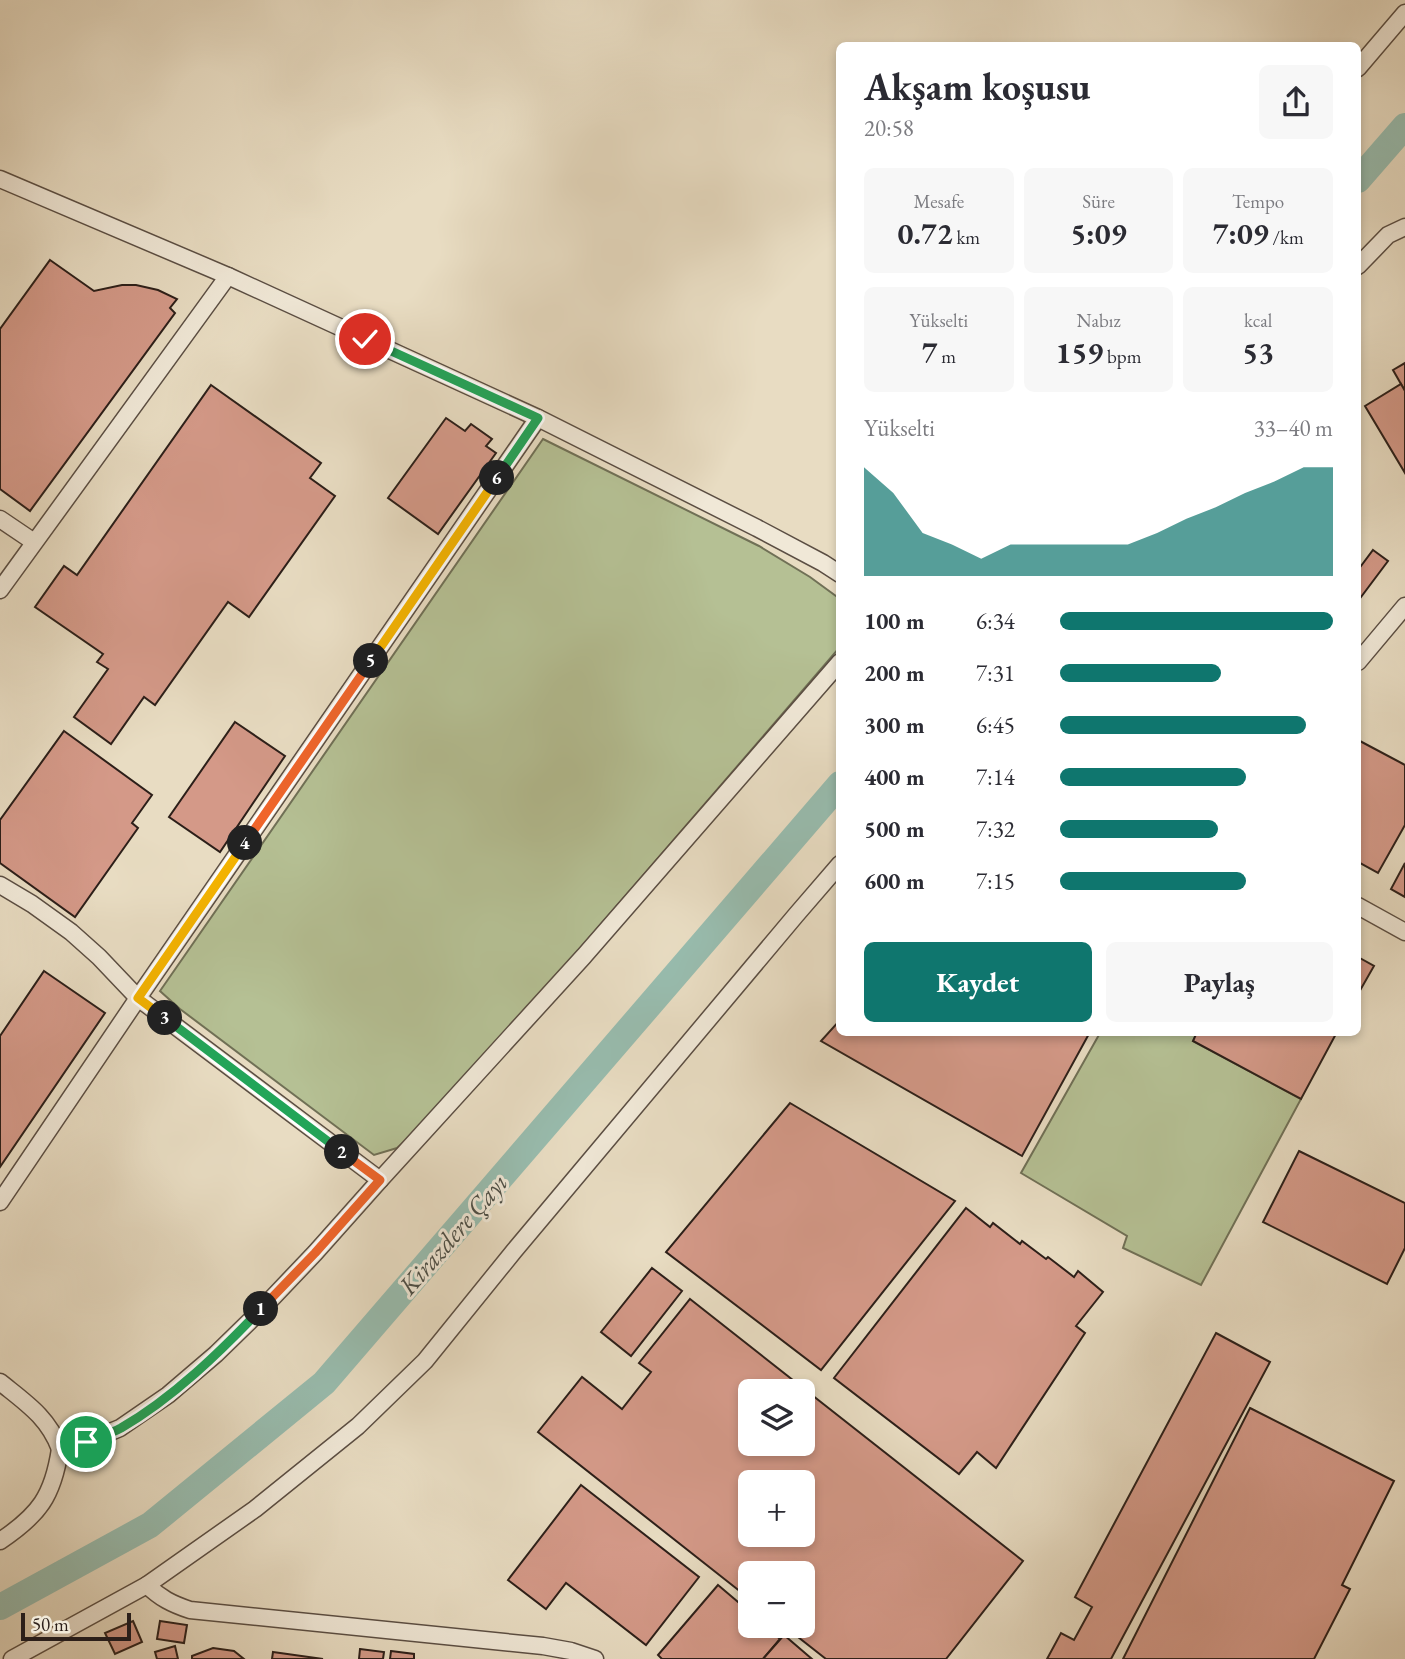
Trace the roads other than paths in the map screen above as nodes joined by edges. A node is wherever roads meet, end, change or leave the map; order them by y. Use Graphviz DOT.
graph roads {
  1 [pos="1405,13"];
  2 [pos="1361,64"];
  3 [pos="0,179"];
  4 [pos="1405,227"];
  5 [pos="1361,264"];
  6 [pos="228,276"];
  7 [pos="538,418"];
  8 [pos="0,519"];
  9 [pos="34,542"];
  10 [pos="836,572"];
  11 [pos="0,590"];
  12 [pos="1405,606"];
  13 [pos="1361,658"];
  14 [pos="836,667"];
  15 [pos="836,869"];
  16 [pos="0,885"];
  17 [pos="1361,908"];
  18 [pos="1405,932"];
  19 [pos="138,998"];
  20 [pos="380,1180"];
  21 [pos="0,1202"];
  22 [pos="0,1382"];
  23 [pos="60,1449"];
  24 [pos="0,1541"];
  25 [pos="147,1585"];
  26 [pos="12,1659"];
  27 [pos="595,1659"];
  1 -- 2 [label="street"];
  3 -- 6 [label="street"];
  4 -- 5 [label="street"];
  6 -- 7 [label="street"];
  6 -- 9 [label="street"];
  7 -- 10 [label="street"];
  7 -- 19 [label="street"];
  8 -- 9 [label="street"];
  9 -- 11 [label="street"];
  12 -- 13 [label="street"];
  14 -- 20 [label="street"];
  15 -- 25 [label="street"];
  16 -- 19 [label="street"];
  17 -- 18 [label="street"];
  19 -- 20 [label="street"];
  19 -- 21 [label="street"];
  20 -- 23 [label="street"];
  22 -- 23 [label="street"];
  23 -- 24 [label="street"];
  25 -- 26 [label="street"];
  25 -- 27 [label="street"];
}
